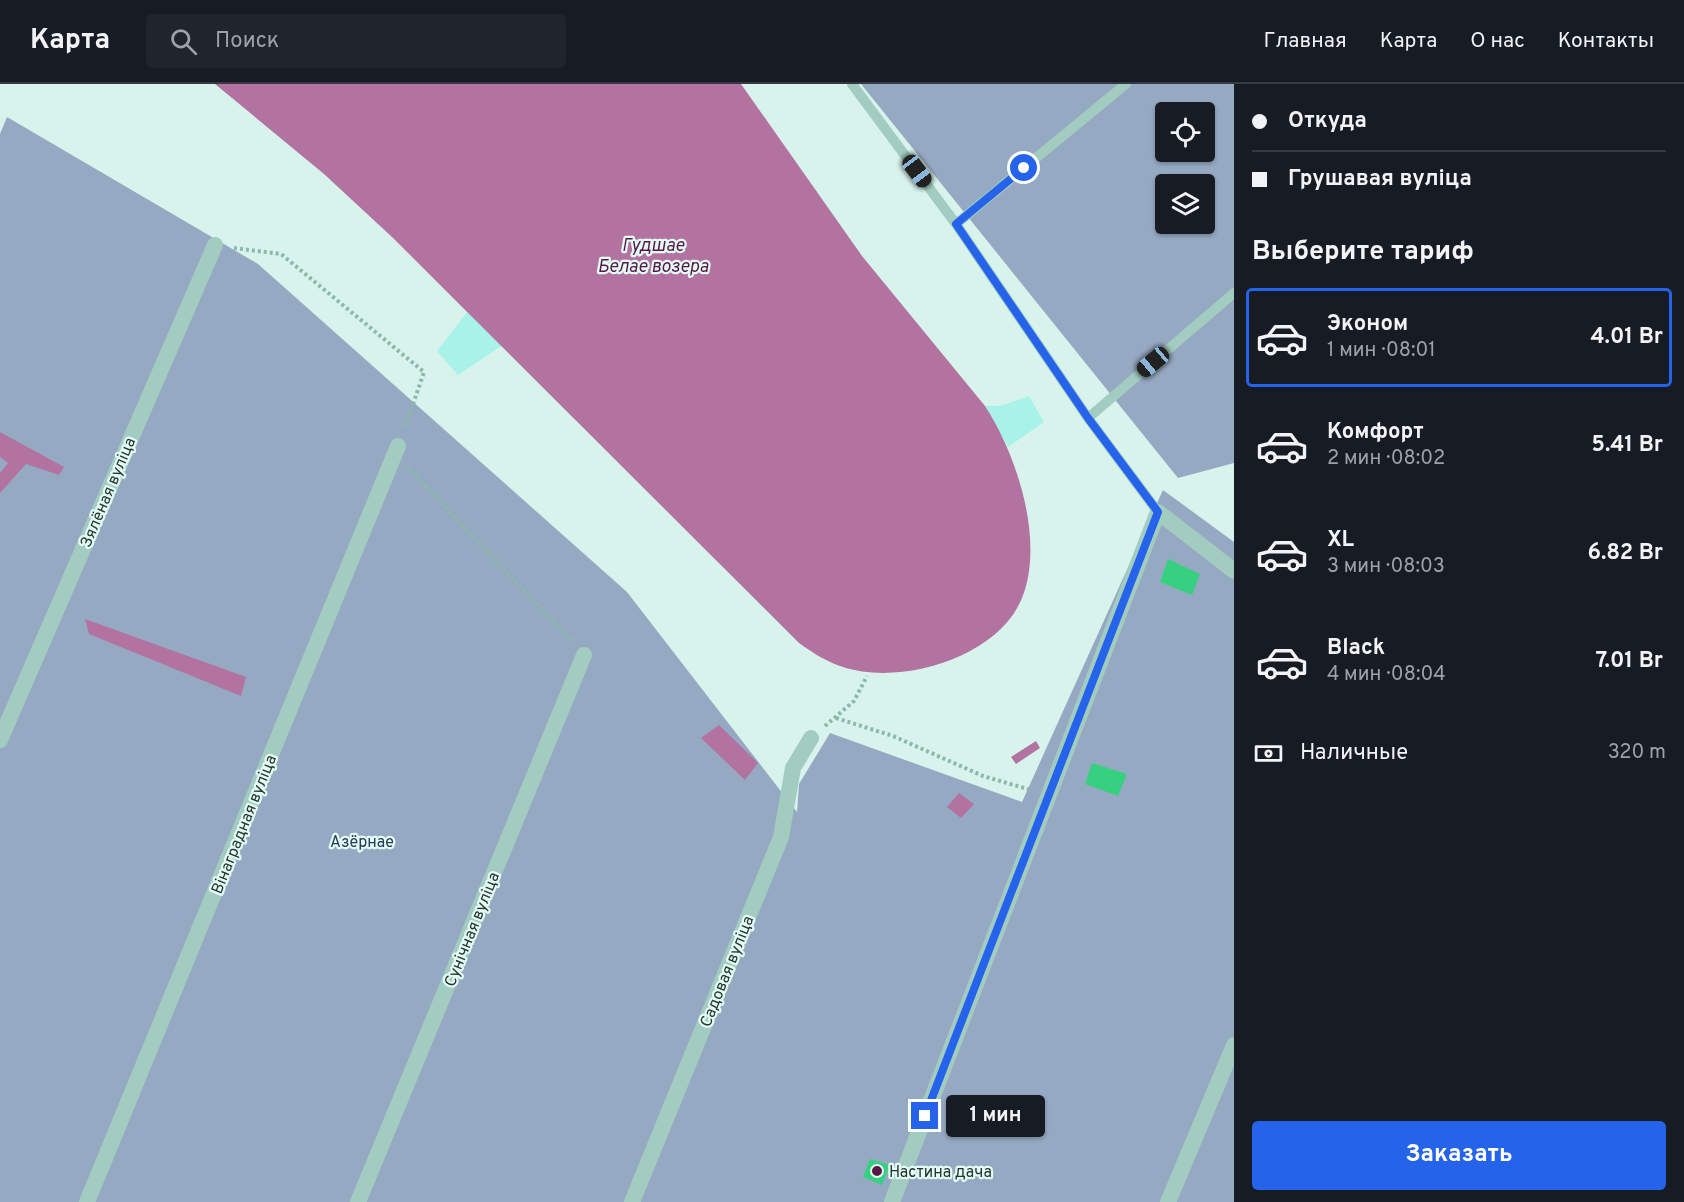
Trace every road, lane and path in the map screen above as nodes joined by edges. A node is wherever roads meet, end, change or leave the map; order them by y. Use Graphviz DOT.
graph roads {
  1 [pos="852,84"];
  2 [pos="1126,84"];
  3 [pos="956,224"];
  4 [pos="215,245"];
  5 [pos="1234,292"];
  6 [pos="1088,418"];
  7 [pos="397,450"];
  8 [pos="1158,512"];
  9 [pos="1234,571"];
  10 [pos="584,655"];
  11 [pos="867,676"];
  12 [pos="836,718"];
  13 [pos="811,738"];
  14 [pos="0,740"];
  15 [pos="1049,796"];
  16 [pos="1234,1045"];
  17 [pos="87,1202"];
  18 [pos="358,1202"];
  19 [pos="632,1202"];
  20 [pos="892,1202"];
  21 [pos="1168,1202"];
  1 -- 3 [label="lane"];
  2 -- 3 [label="lane"];
  3 -- 6 [label="lane"];
  4 -- 7 [label="path"];
  4 -- 14 [label="street, Зялёная вуліца"];
  5 -- 6 [label="lane"];
  6 -- 8 [label="lane"];
  7 -- 10 [label="path"];
  7 -- 17 [label="street, Вінаградная вуліца"];
  8 -- 9 [label="street"];
  8 -- 15 [label="street"];
  10 -- 18 [label="street, Сунічная вуліца"];
  11 -- 12 [label="path"];
  12 -- 13 [label="path"];
  12 -- 15 [label="path"];
  13 -- 19 [label="street, Садовая вуліца"];
  15 -- 20 [label="street"];
  16 -- 21 [label="street"];
}
